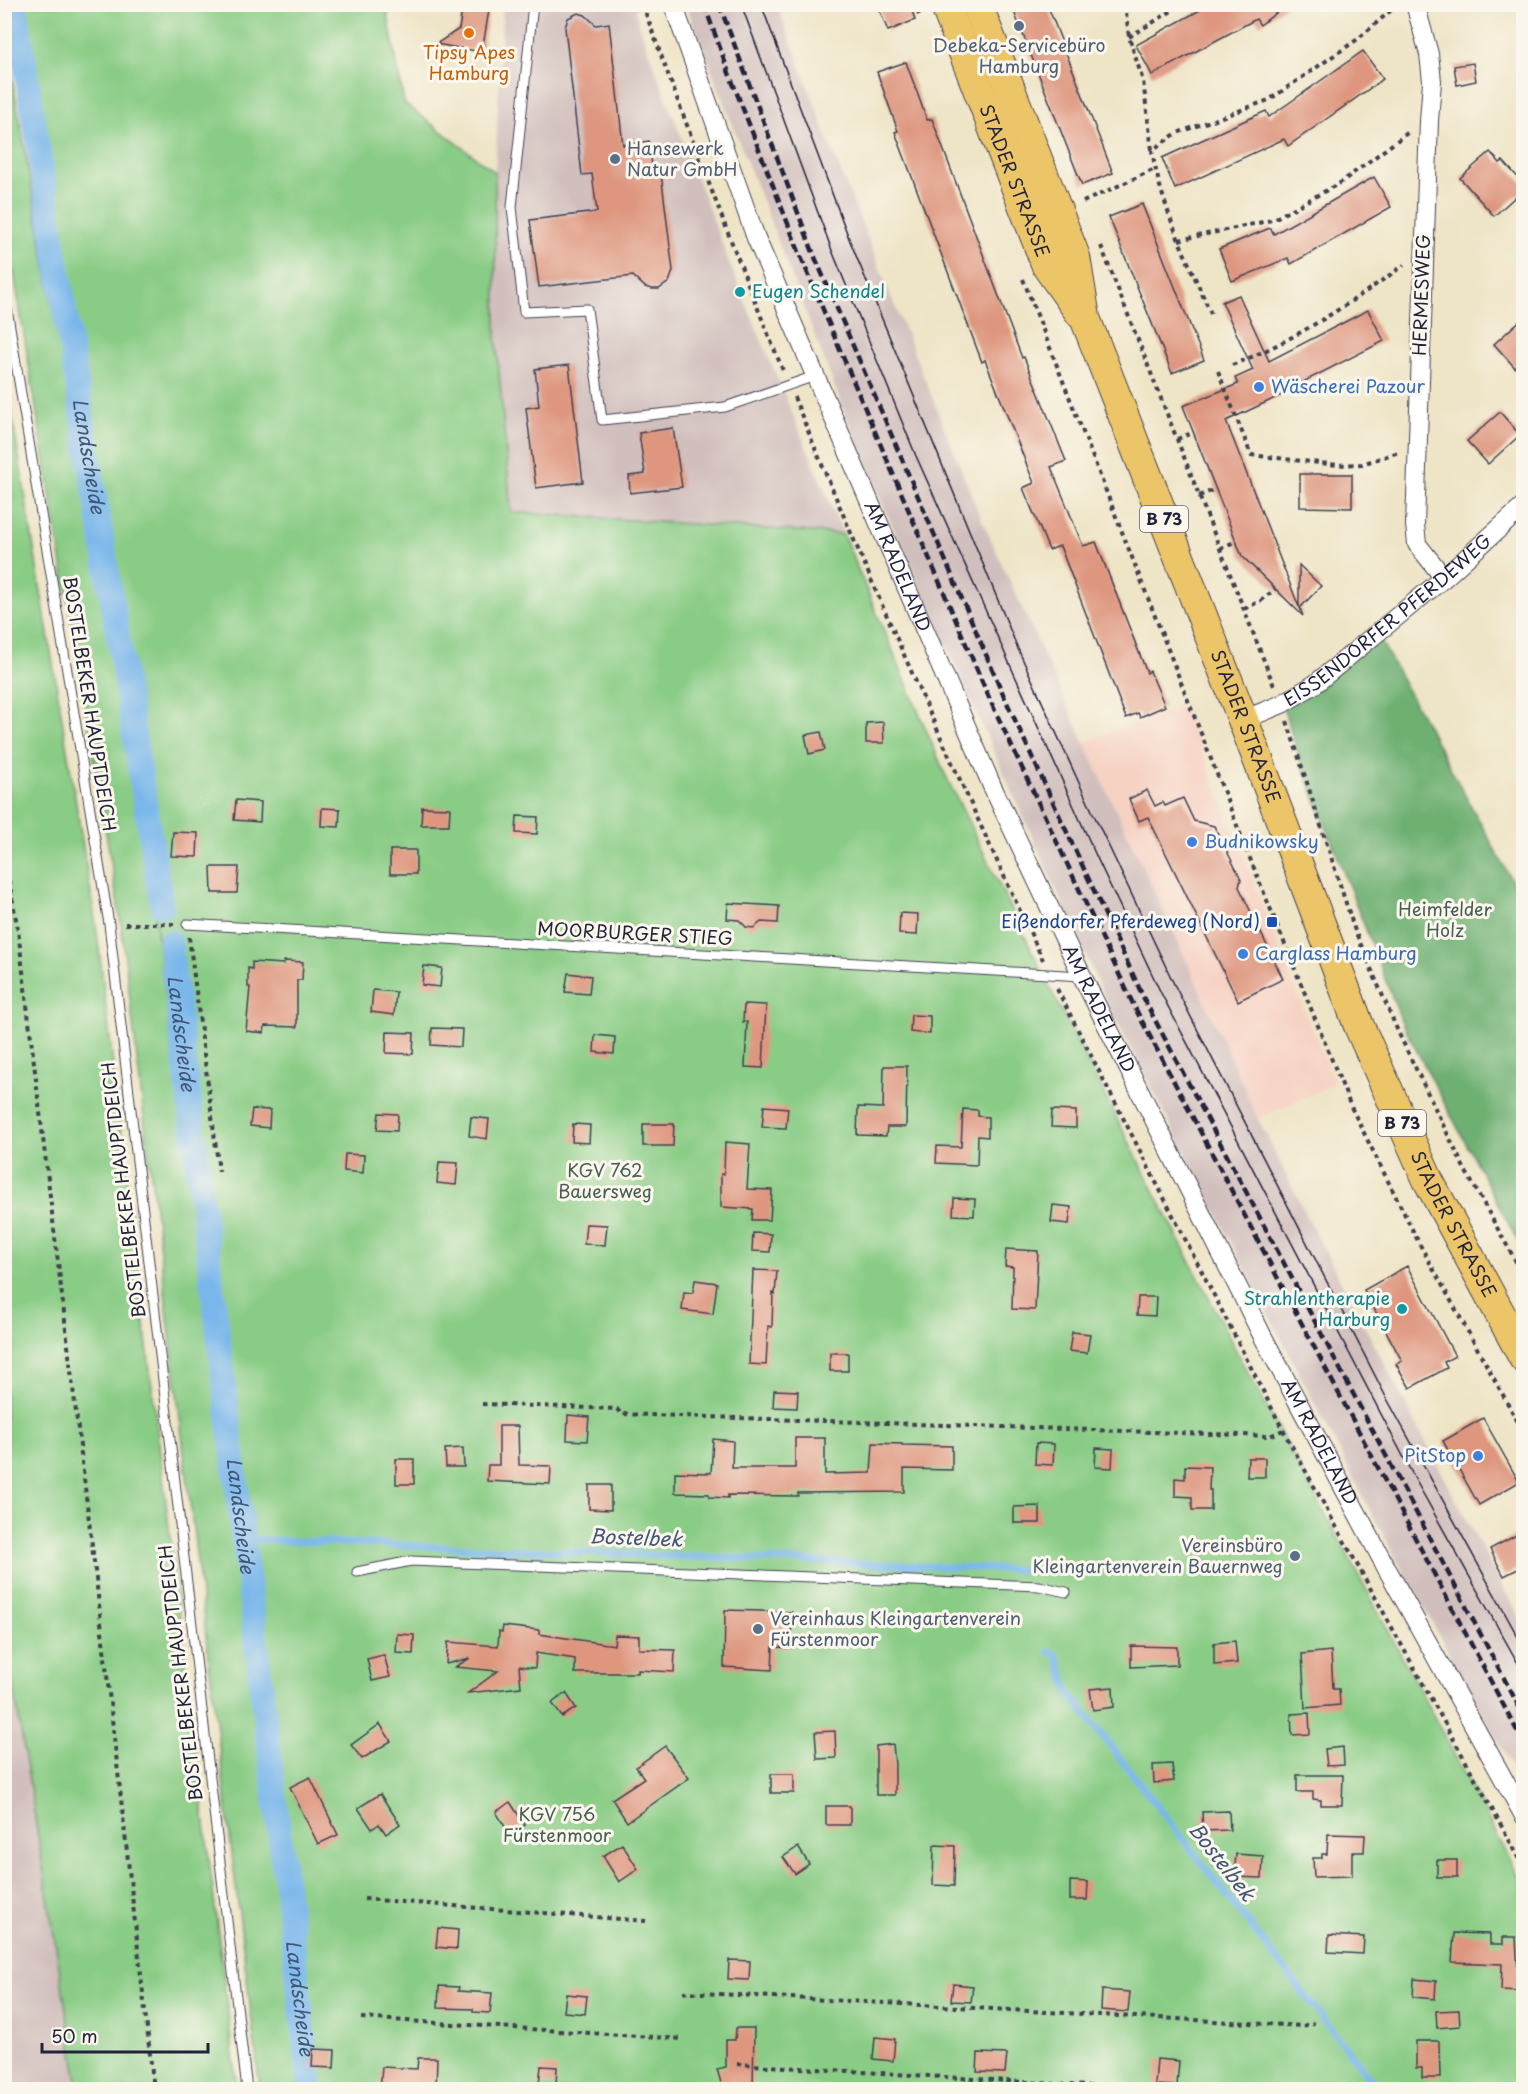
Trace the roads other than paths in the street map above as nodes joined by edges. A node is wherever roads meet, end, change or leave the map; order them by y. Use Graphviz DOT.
graph roads {
  1 [pos="532,4"];
  2 [pos="673,4"];
  3 [pos="977,4"];
  4 [pos="1415,4"];
  5 [pos="933,12"];
  6 [pos="4,291"];
  7 [pos="1085,318"];
  8 [pos="815,376"];
  9 [pos="1524,506"];
  10 [pos="1444,578"];
  11 [pos="1243,720"];
  12 [pos="187,924"];
  13 [pos="1082,976"];
  14 [pos="1524,1358"];
  15 [pos="357,1572"];
  16 [pos="1066,1592"];
  17 [pos="1524,1816"];
  18 [pos="247,2090"];
  1 -- 8 [label="lane"];
  2 -- 8 [label="street, AM RADELAND"];
  3 -- 7 [label="main road, STADER STRASSE / B 73"];
  4 -- 10 [label="street, HERMESWEG"];
  5 -- 7 [label="main road, STADER STRASSE / B 73"];
  6 -- 18 [label="lane, BOSTELBEKER HAUPTDEICH"];
  7 -- 11 [label="main road, STADER STRASSE / B 73"];
  8 -- 13 [label="street, AM RADELAND"];
  9 -- 10 [label="street, EISSENDORFER PFERDEWEG"];
  10 -- 11 [label="street, EISSENDORFER PFERDEWEG"];
  11 -- 14 [label="main road, STADER STRASSE / B 73"];
  12 -- 13 [label="lane, MOORBURGER STIEG"];
  13 -- 17 [label="street, AM RADELAND"];
  15 -- 16 [label="lane"];
}
